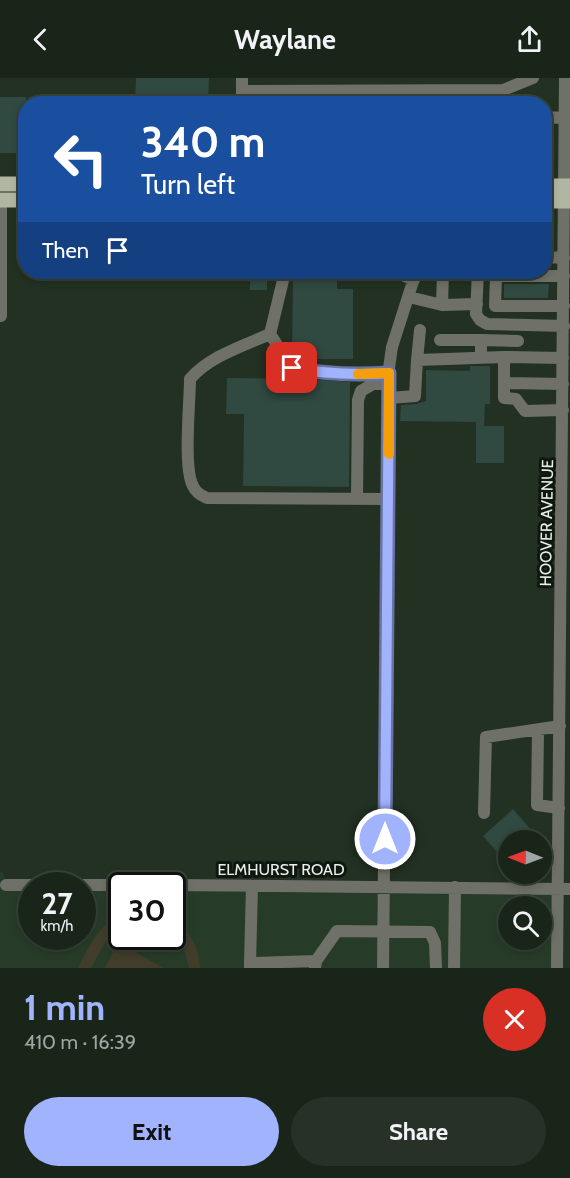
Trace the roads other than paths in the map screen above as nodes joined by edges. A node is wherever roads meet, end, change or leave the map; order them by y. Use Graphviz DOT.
graph roads {
  1 [pos="242,78"];
  2 [pos="533,78"];
  3 [pos="565,78"];
  4 [pos="485,84"];
  5 [pos="242,96"];
  6 [pos="261,96"];
  7 [pos="565,117"];
  8 [pos="552,118"];
  9 [pos="568,138"];
  10 [pos="0,184"];
  11 [pos="18,184"];
  12 [pos="552,189"];
  13 [pos="567,194"];
  14 [pos="552,199"];
  15 [pos="1,200"];
  16 [pos="18,200"];
  17 [pos="567,228"];
  18 [pos="552,257"];
  19 [pos="564,258"];
  20 [pos="552,276"];
  21 [pos="564,276"];
  22 [pos="283,279"];
  23 [pos="414,279"];
  24 [pos="443,279"];
  25 [pos="478,279"];
  26 [pos="496,279"];
  27 [pos="409,297"];
  28 [pos="477,304"];
  29 [pos="442,305"];
  30 [pos="564,306"];
  31 [pos="1,316"];
  32 [pos="564,326"];
  33 [pos="420,330"];
  34 [pos="270,334"];
  35 [pos="440,340"];
  36 [pos="481,340"];
  37 [pos="518,340"];
  38 [pos="504,357"];
  39 [pos="481,358"];
  40 [pos="564,358"];
  41 [pos="417,360"];
  42 [pos="389,378"];
  43 [pos="504,383"];
  44 [pos="564,384"];
  45 [pos="389,398"];
  46 [pos="563,410"];
  47 [pos="566,497"];
  48 [pos="357,498"];
  49 [pos="388,499"];
  50 [pos="566,542"];
  51 [pos="566,573"];
  52 [pos="565,655"];
  53 [pos="560,726"];
  54 [pos="538,730"];
  55 [pos="565,758"];
  56 [pos="559,808"];
  57 [pos="484,813"];
  58 [pos="6,885"];
  59 [pos="18,885"];
  60 [pos="186,885"];
  61 [pos="252,886"];
  62 [pos="385,887"];
  63 [pos="455,887"];
  64 [pos="564,889"];
  65 [pos="383,931"];
  66 [pos="316,964"];
  67 [pos="278,965"];
  68 [pos="250,966"];
  69 [pos="382,968"];
  70 [pos="435,968"];
  71 [pos="454,968"];
  72 [pos="557,968"];
  1 -- 5 [label="street"];
  2 -- 4 [label="street"];
  3 -- 7 [label="street, HOOVER AVENUE"];
  4 -- 6 [label="street"];
  7 -- 8 [label="street"];
  7 -- 9 [label="street, HOOVER AVENUE"];
  9 -- 13 [label="street, HOOVER AVENUE"];
  10 -- 11 [label="main road"];
  12 -- 13 [label="main road"];
  13 -- 14 [label="main road"];
  13 -- 17 [label="street, HOOVER AVENUE"];
  15 -- 16 [label="main road"];
  15 -- 31 [label="street"];
  17 -- 19 [label="street, HOOVER AVENUE"];
  18 -- 19 [label="street"];
  19 -- 21 [label="street, HOOVER AVENUE"];
  20 -- 21 [label="street"];
  21 -- 30 [label="street, HOOVER AVENUE"];
  22 -- 34 [label="street"];
  23 -- 27 [label="street"];
  24 -- 29 [label="street"];
  25 -- 28 [label="street"];
  26 -- 30 [label="street"];
  27 -- 29 [label="street"];
  27 -- 42 [label="street"];
  28 -- 29 [label="street"];
  28 -- 32 [label="street"];
  30 -- 32 [label="street, HOOVER AVENUE"];
  32 -- 40 [label="street, HOOVER AVENUE"];
  33 -- 41 [label="street"];
  34 -- 42 [label="street"];
  34 -- 48 [label="street"];
  35 -- 36 [label="street"];
  36 -- 37 [label="street"];
  36 -- 39 [label="street"];
  38 -- 39 [label="street"];
  38 -- 40 [label="street"];
  38 -- 43 [label="street"];
  39 -- 41 [label="street"];
  40 -- 44 [label="street, HOOVER AVENUE"];
  41 -- 45 [label="street"];
  42 -- 45 [label="street"];
  42 -- 48 [label="street"];
  43 -- 44 [label="street"];
  43 -- 46 [label="street"];
  44 -- 46 [label="street, HOOVER AVENUE"];
  45 -- 49 [label="street"];
  46 -- 47 [label="street, HOOVER AVENUE"];
  47 -- 50 [label="street, HOOVER AVENUE"];
  48 -- 49 [label="street"];
  49 -- 62 [label="street"];
  50 -- 51 [label="street, HOOVER AVENUE"];
  51 -- 52 [label="street, HOOVER AVENUE"];
  52 -- 53 [label="street, HOOVER AVENUE"];
  53 -- 54 [label="street"];
  53 -- 55 [label="street, HOOVER AVENUE"];
  54 -- 56 [label="street"];
  54 -- 57 [label="street"];
  55 -- 56 [label="street, HOOVER AVENUE"];
  56 -- 64 [label="street, HOOVER AVENUE"];
  58 -- 59 [label="street"];
  60 -- 61 [label="street, ELMHURST ROAD"];
  61 -- 62 [label="street, ELMHURST ROAD"];
  61 -- 68 [label="street"];
  62 -- 63 [label="street, ELMHURST ROAD"];
  62 -- 65 [label="street"];
  63 -- 64 [label="street, ELMHURST ROAD"];
  63 -- 71 [label="street"];
  64 -- 72 [label="street, HOOVER AVENUE"];
  65 -- 66 [label="street"];
  65 -- 69 [label="street"];
  65 -- 70 [label="street"];
  66 -- 67 [label="street"];
  67 -- 68 [label="street"];
}
